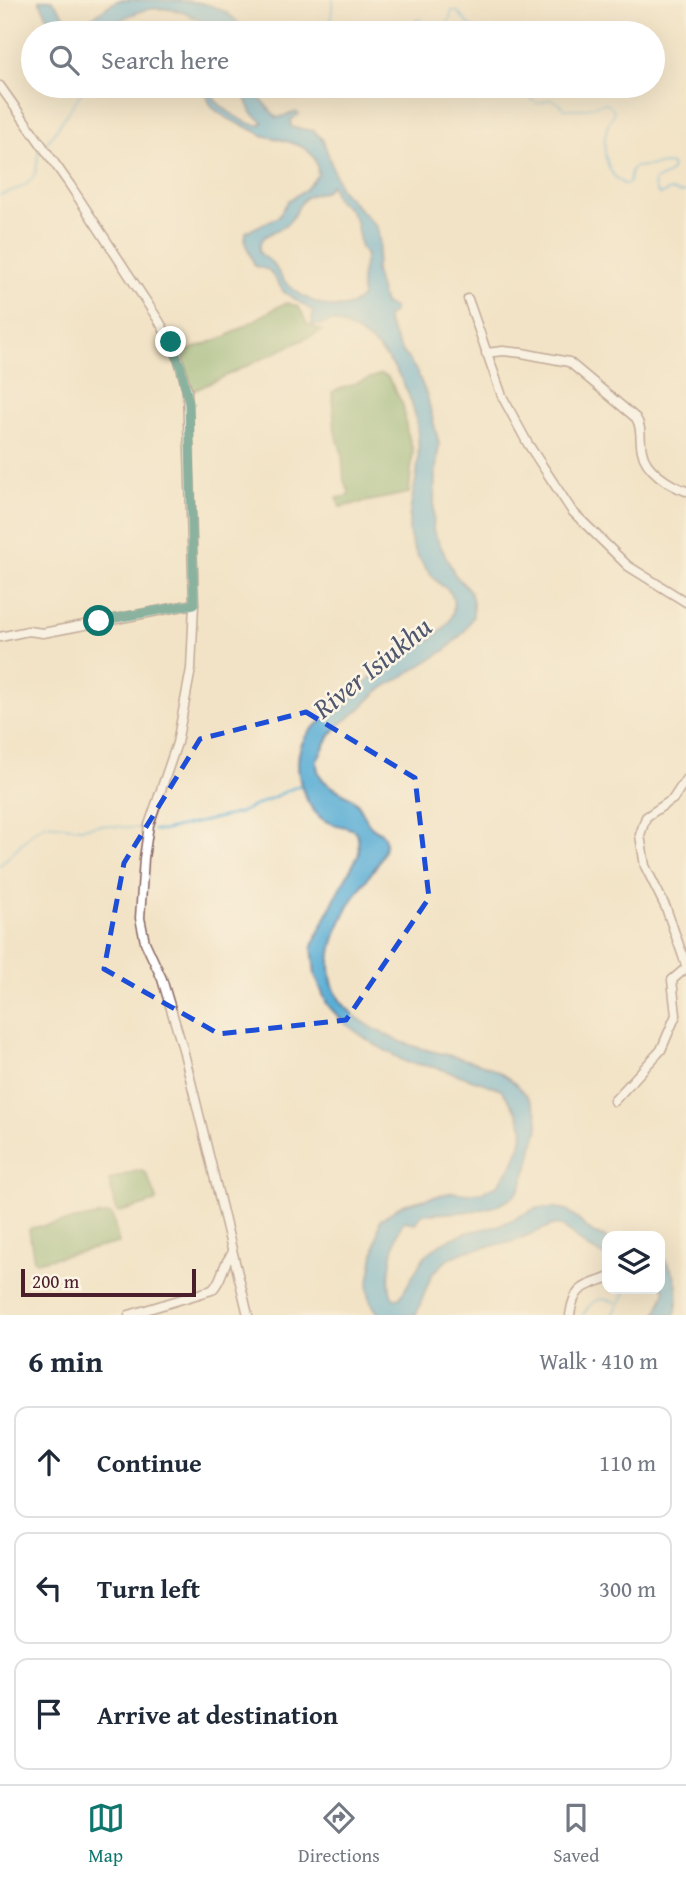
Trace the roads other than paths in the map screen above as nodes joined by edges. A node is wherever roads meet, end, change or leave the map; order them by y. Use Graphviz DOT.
graph roads {
  1 [pos="0,86"];
  2 [pos="468,299"];
  3 [pos="486,353"];
  4 [pos="686,491"];
  5 [pos="686,602"];
  6 [pos="194,604"];
  7 [pos="0,637"];
  8 [pos="686,779"];
  9 [pos="686,966"];
  10 [pos="614,1101"];
  11 [pos="232,1254"];
  12 [pos="602,1280"];
  13 [pos="129,1315"];
  14 [pos="248,1315"];
  15 [pos="570,1315"];
  1 -- 6 [label="street"];
  2 -- 3 [label="street"];
  3 -- 4 [label="street"];
  3 -- 5 [label="street"];
  6 -- 7 [label="street"];
  6 -- 11 [label="street"];
  8 -- 9 [label="street"];
  9 -- 10 [label="street"];
  11 -- 13 [label="street"];
  11 -- 14 [label="street"];
  12 -- 15 [label="street"];
}
